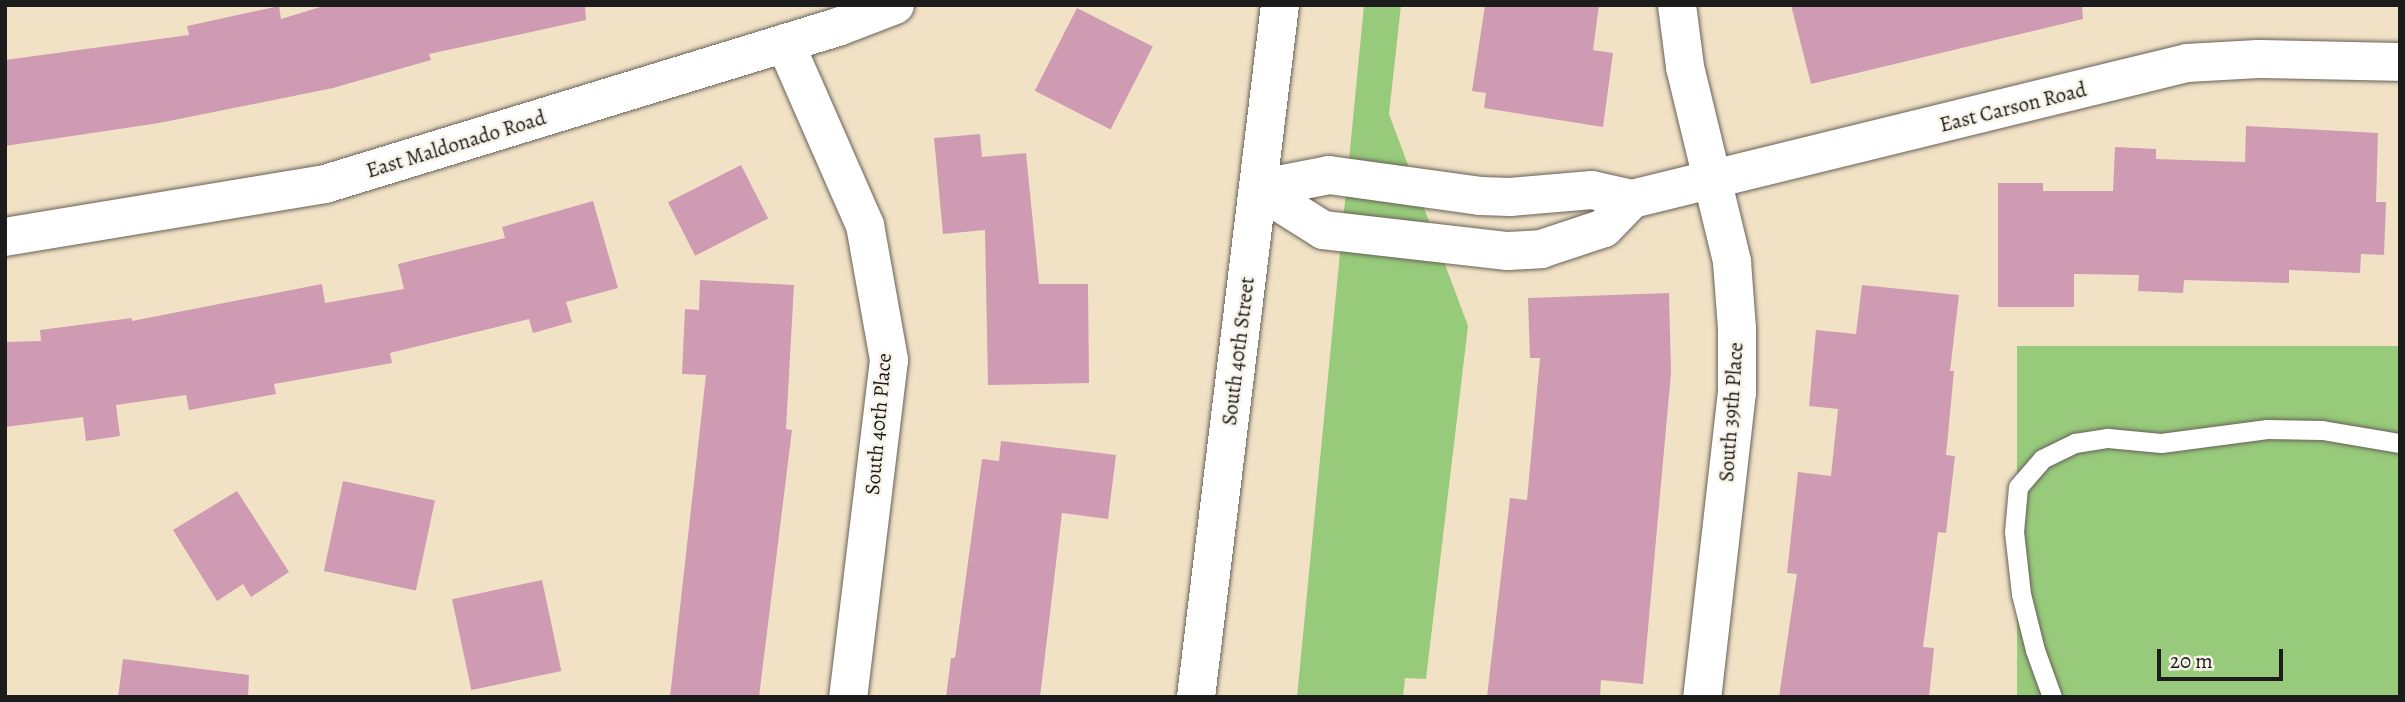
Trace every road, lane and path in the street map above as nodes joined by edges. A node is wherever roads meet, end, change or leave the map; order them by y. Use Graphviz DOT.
graph roads {
  1 [pos="895,5"];
  2 [pos="1280,5"];
  3 [pos="1677,5"];
  4 [pos="785,43"];
  5 [pos="2400,62"];
  6 [pos="1710,181"];
  7 [pos="1258,189"];
  8 [pos="1480,196"];
  9 [pos="1632,200"];
  10 [pos="5,237"];
  11 [pos="1476,247"];
  12 [pos="2400,443"];
  13 [pos="848,697"];
  14 [pos="1196,697"];
  15 [pos="1702,697"];
  16 [pos="2052,697"];
  1 -- 4 [label="street, East Maldonado Road"];
  2 -- 7 [label="street, South 40th Street"];
  3 -- 6 [label="street, South 39th Place"];
  4 -- 10 [label="street, East Maldonado Road"];
  4 -- 13 [label="street, South 40th Place"];
  5 -- 6 [label="street, East Carson Road"];
  6 -- 9 [label="street, East Carson Road"];
  6 -- 15 [label="street, South 39th Place"];
  7 -- 8 [label="street, East Carson Road"];
  7 -- 11 [label="street"];
  7 -- 14 [label="street, South 40th Street"];
  8 -- 9 [label="street, East Carson Road"];
  8 -- 11 [label="street"];
  9 -- 11 [label="street"];
  12 -- 16 [label="lane"];
}
